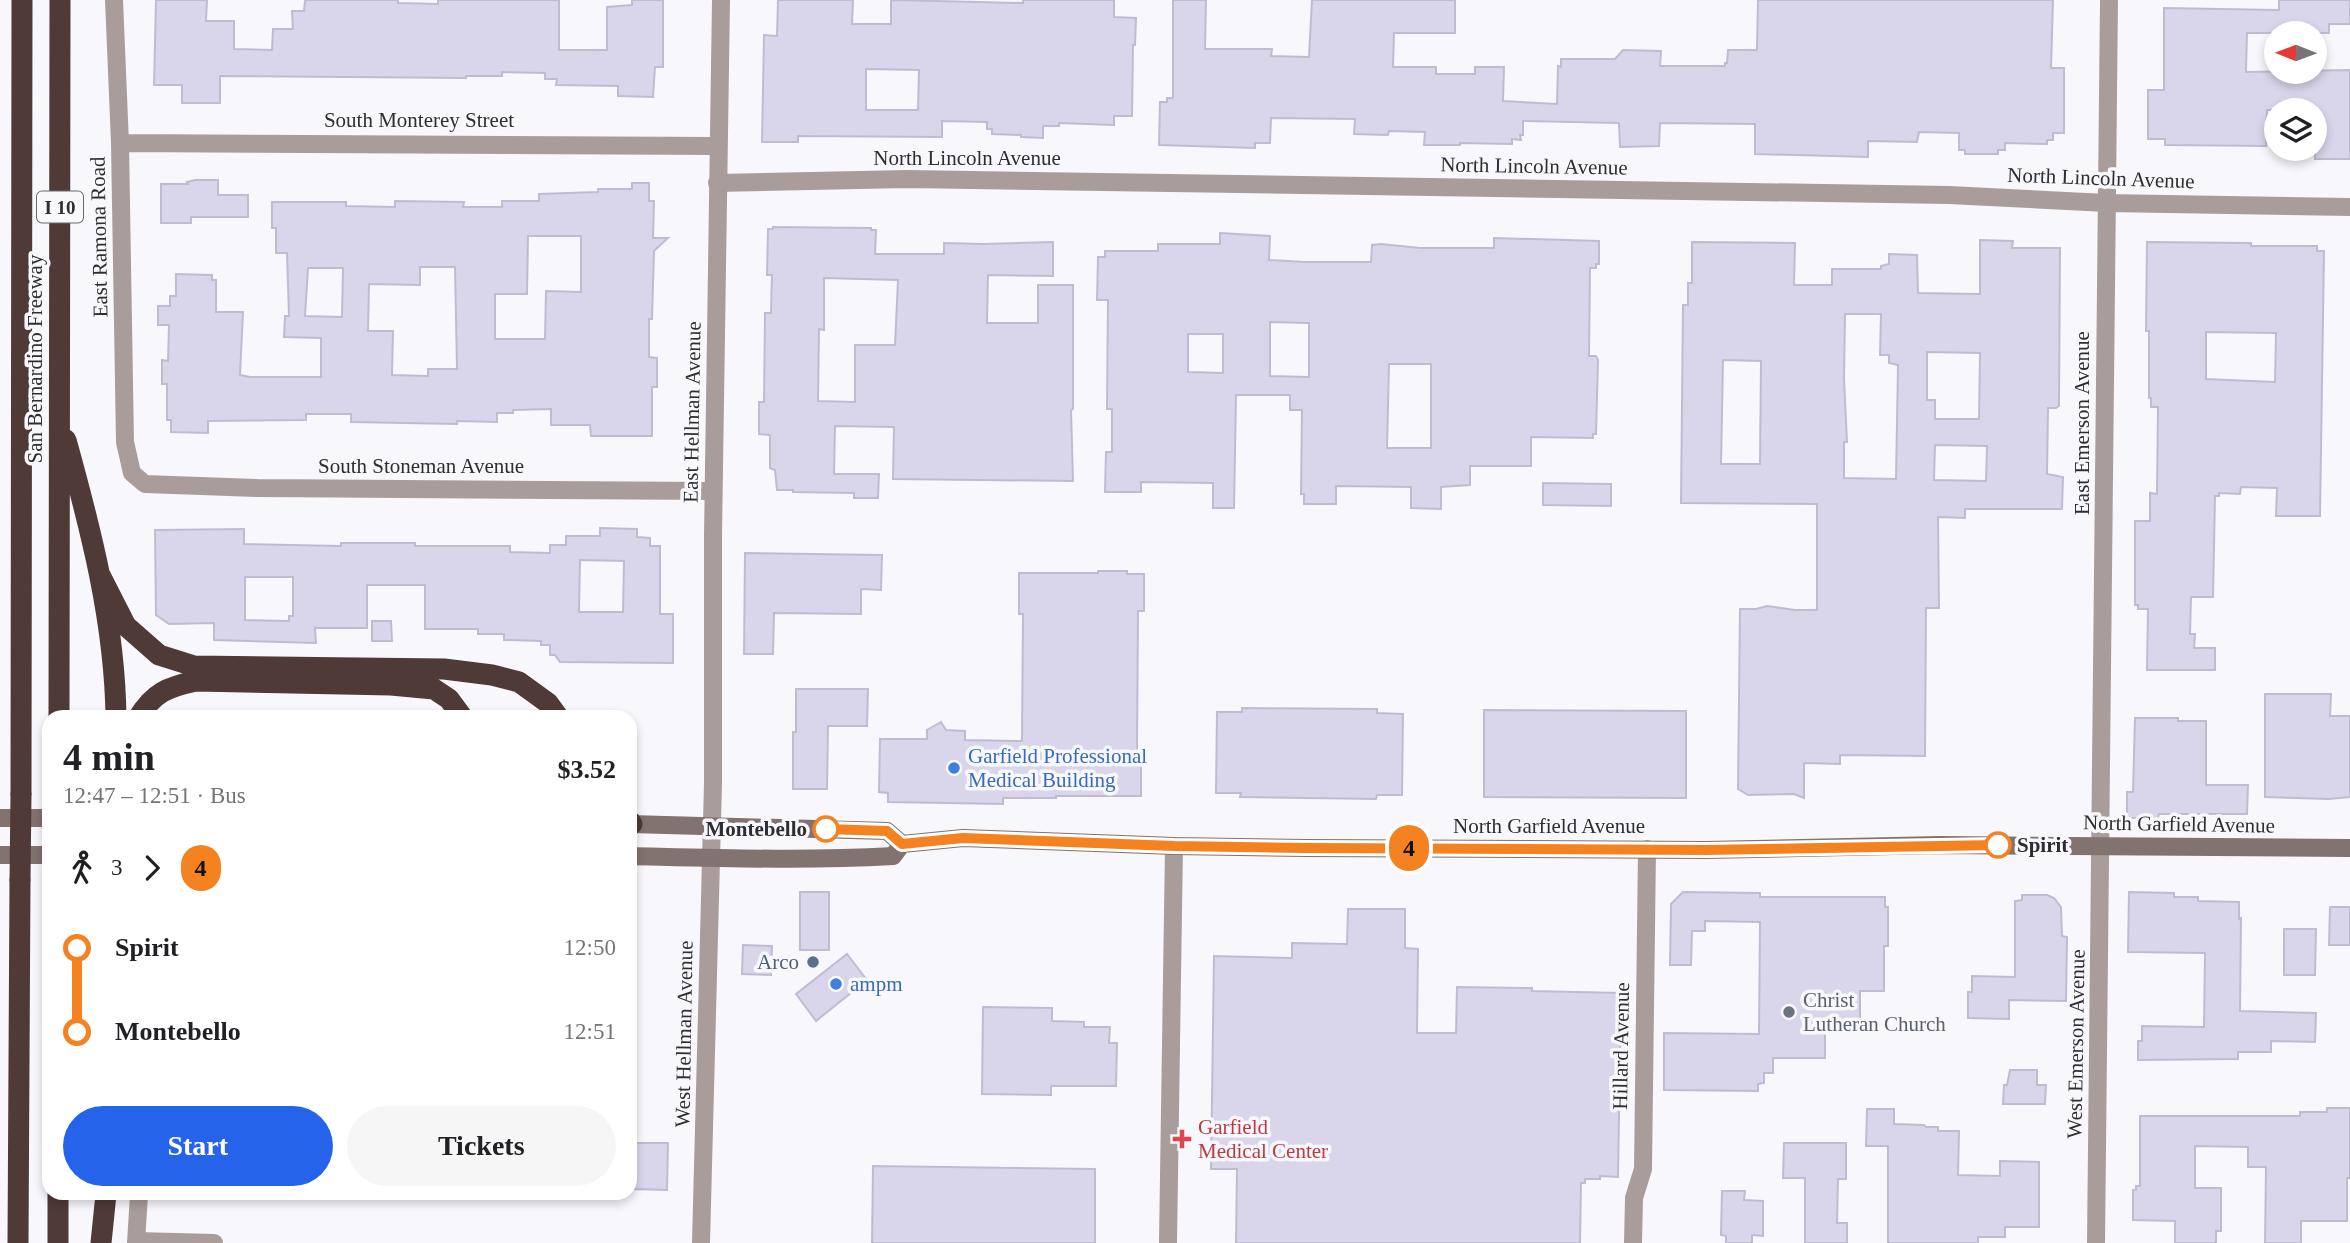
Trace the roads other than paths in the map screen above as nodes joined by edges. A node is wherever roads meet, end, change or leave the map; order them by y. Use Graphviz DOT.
graph roads {
  1 [pos="22,0"];
  2 [pos="60,0"];
  3 [pos="114,0"];
  4 [pos="721,0"];
  5 [pos="2109,0"];
  6 [pos="120,142"];
  7 [pos="718,146"];
  8 [pos="717,183"];
  9 [pos="2106,203"];
  10 [pos="2350,207"];
  11 [pos="59,414"];
  12 [pos="132,473"];
  13 [pos="713,491"];
  14 [pos="100,575"];
  15 [pos="59,710"];
  16 [pos="116,710"];
  17 [pos="144,710"];
  18 [pos="457,710"];
  19 [pos="553,710"];
  20 [pos="0,818"];
  21 [pos="42,818"];
  22 [pos="637,823"];
  23 [pos="712,825"];
  24 [pos="902,844"];
  25 [pos="1174,846"];
  26 [pos="2102,846"];
  27 [pos="2350,848"];
  28 [pos="1647,849"];
  29 [pos="0,855"];
  30 [pos="42,855"];
  31 [pos="637,856"];
  32 [pos="712,857"];
  33 [pos="58,1200"];
  34 [pos="105,1200"];
  35 [pos="139,1200"];
  36 [pos="136,1242"];
  37 [pos="18,1243"];
  38 [pos="58,1243"];
  39 [pos="101,1243"];
  40 [pos="214,1243"];
  41 [pos="701,1243"];
  42 [pos="1168,1243"];
  43 [pos="1633,1243"];
  44 [pos="2096,1243"];
  1 -- 37 [label="highway, bridge"];
  2 -- 11 [label="highway, San Bernardino Freeway / I 10"];
  3 -- 6 [label="street, East Ramona Road"];
  4 -- 7 [label="street, East Hellman Avenue"];
  5 -- 9 [label="street, East Emerson Avenue"];
  6 -- 7 [label="street, South Monterey Street"];
  6 -- 12 [label="street, East Ramona Road"];
  7 -- 8 [label="street, East Hellman Avenue"];
  8 -- 9 [label="street, North Lincoln Avenue"];
  8 -- 13 [label="street, East Hellman Avenue"];
  9 -- 10 [label="street, North Lincoln Avenue"];
  9 -- 26 [label="street, East Emerson Avenue"];
  11 -- 14 [label="highway"];
  11 -- 15 [label="highway, San Bernardino Freeway / I 10"];
  12 -- 13 [label="street, South Stoneman Avenue"];
  13 -- 23 [label="street, East Hellman Avenue"];
  14 -- 16 [label="highway"];
  14 -- 19 [label="highway"];
  17 -- 18 [label="highway"];
  20 -- 21 [label="main road"];
  22 -- 23 [label="main road, North Garfield Avenue"];
  23 -- 24 [label="main road, North Garfield Avenue"];
  23 -- 32 [label="street, West Hellman Avenue"];
  24 -- 25 [label="main road, North Garfield Avenue"];
  24 -- 32 [label="main road"];
  25 -- 28 [label="main road, North Garfield Avenue"];
  25 -- 42 [label="street"];
  26 -- 27 [label="main road, North Garfield Avenue"];
  26 -- 28 [label="main road, North Garfield Avenue"];
  26 -- 44 [label="street, West Emerson Avenue"];
  28 -- 43 [label="street, Hillard Avenue"];
  29 -- 30 [label="main road"];
  31 -- 32 [label="main road"];
  32 -- 41 [label="street, West Hellman Avenue"];
  33 -- 38 [label="highway"];
  34 -- 39 [label="highway"];
  35 -- 36 [label="street"];
  36 -- 40 [label="street"];
}
